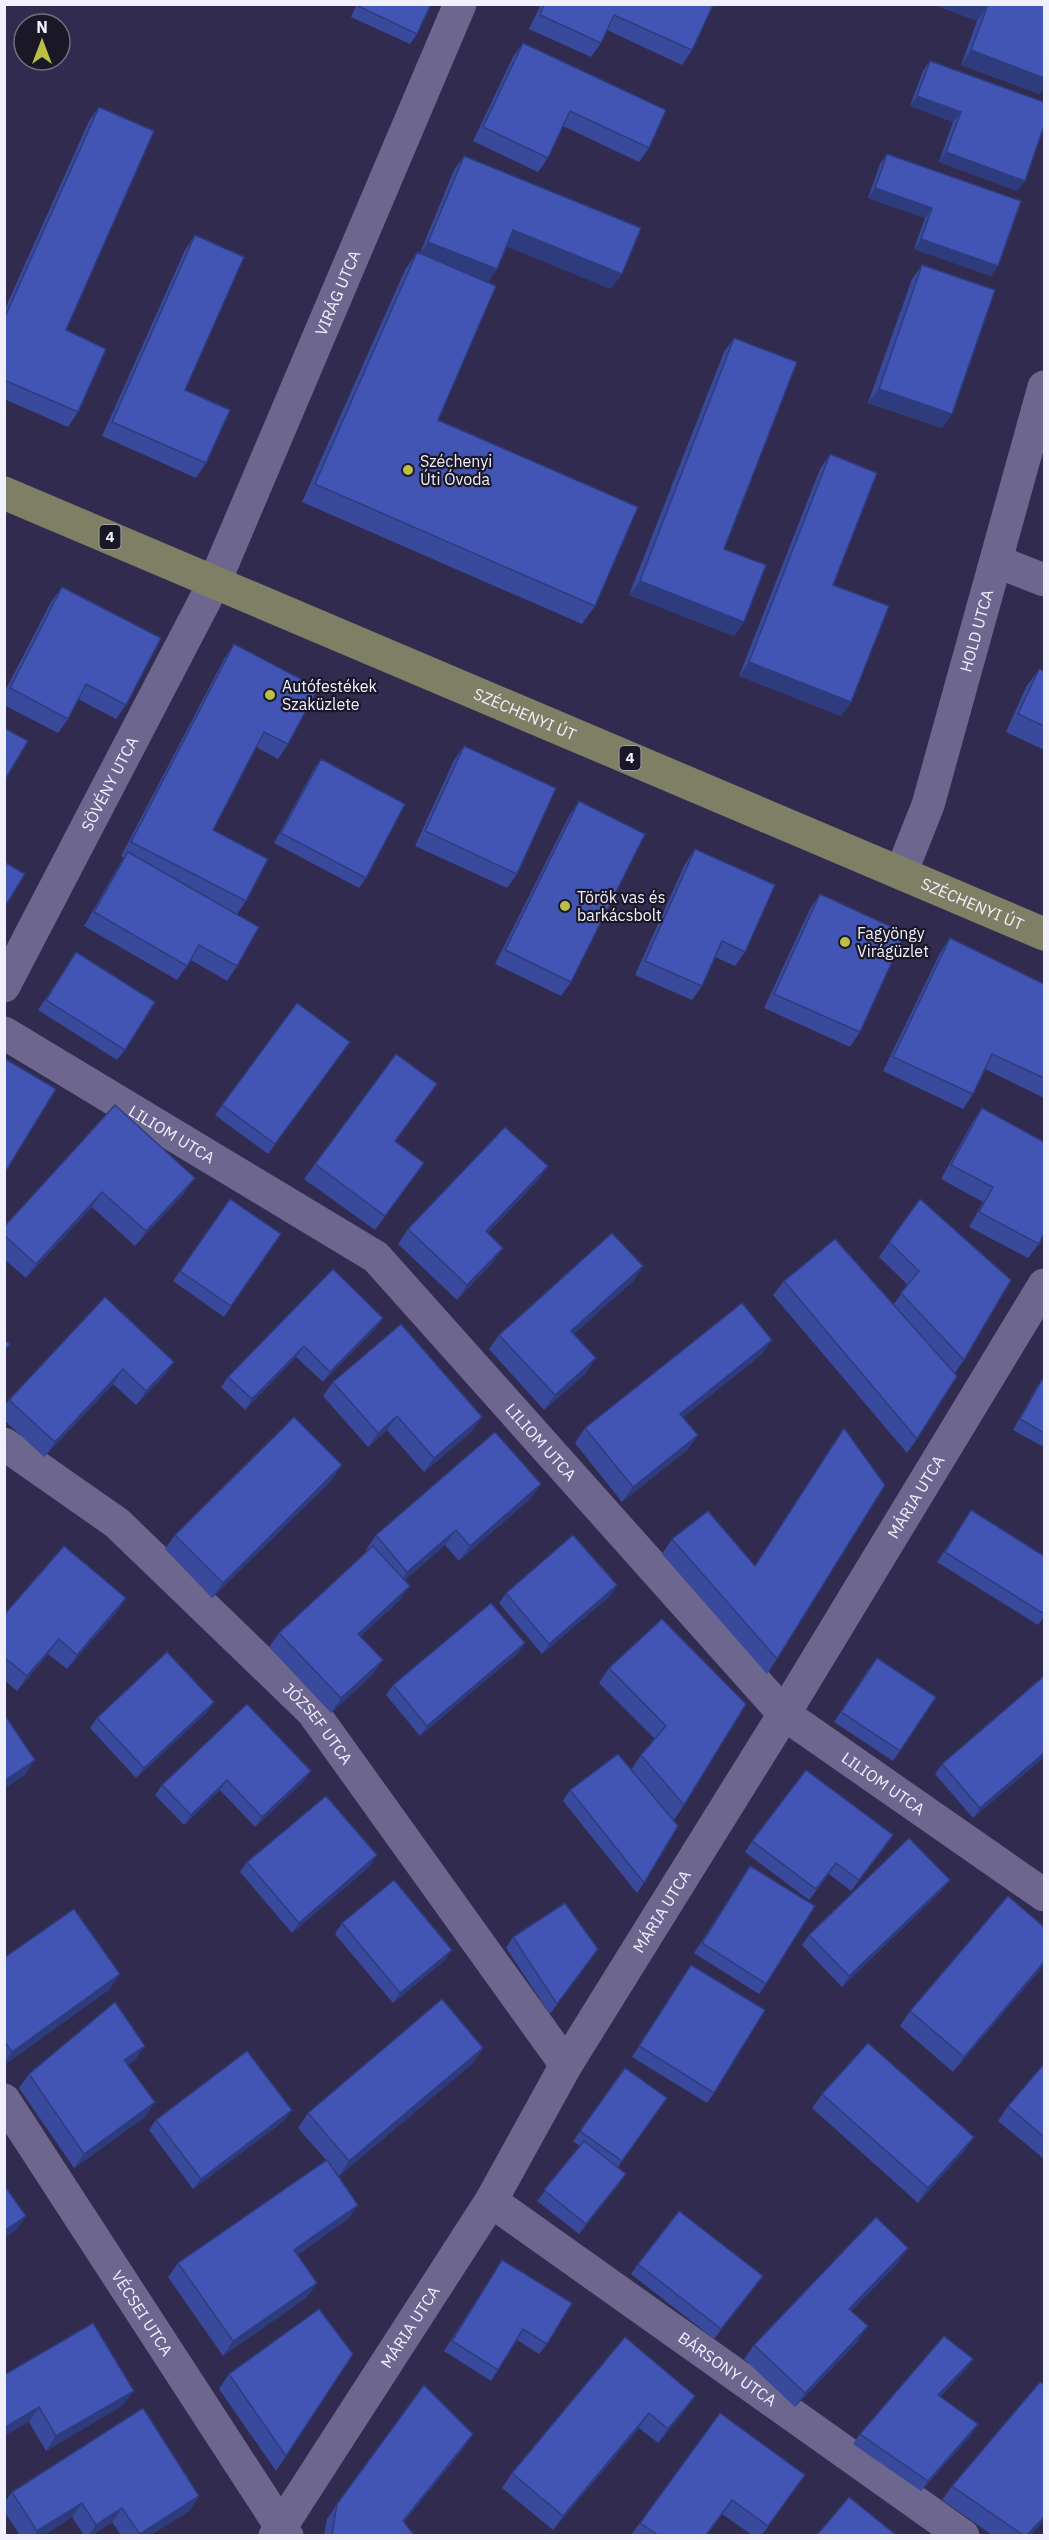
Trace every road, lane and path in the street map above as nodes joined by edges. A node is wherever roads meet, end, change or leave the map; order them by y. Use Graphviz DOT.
graph roads {
  1 [pos="460,4"];
  2 [pos="1044,387"];
  3 [pos="4,493"];
  4 [pos="996,561"];
  5 [pos="1044,580"];
  6 [pos="215,581"];
  7 [pos="901,873"];
  8 [pos="1044,934"];
  9 [pos="4,986"];
  10 [pos="4,1033"];
  11 [pos="1044,1285"];
  12 [pos="4,1444"];
  13 [pos="784,1714"];
  14 [pos="1044,1895"];
  15 [pos="566,2065"];
  16 [pos="4,2100"];
  17 [pos="491,2201"];
  18 [pos="281,2532"];
  19 [pos="963,2535"];
  1 -- 6 [label="street, VIRÁG UTCA"];
  2 -- 4 [label="street, HOLD UTCA"];
  3 -- 6 [label="main road, SZÉCHENYI ÚT / 4"];
  4 -- 5 [label="street"];
  4 -- 7 [label="street, HOLD UTCA"];
  6 -- 7 [label="main road, SZÉCHENYI ÚT / 4"];
  6 -- 9 [label="street, SÖVÉNY UTCA"];
  7 -- 8 [label="main road, SZÉCHENYI ÚT / 4"];
  10 -- 13 [label="street, LILIOM UTCA"];
  11 -- 13 [label="street, MÁRIA UTCA"];
  12 -- 15 [label="street, JÓZSEF UTCA"];
  13 -- 14 [label="street, LILIOM UTCA"];
  13 -- 15 [label="street, MÁRIA UTCA"];
  15 -- 17 [label="street, MÁRIA UTCA"];
  16 -- 18 [label="street, VÉCSEI UTCA"];
  17 -- 18 [label="street, MÁRIA UTCA"];
  17 -- 19 [label="street, BÁRSONY UTCA"];
}
